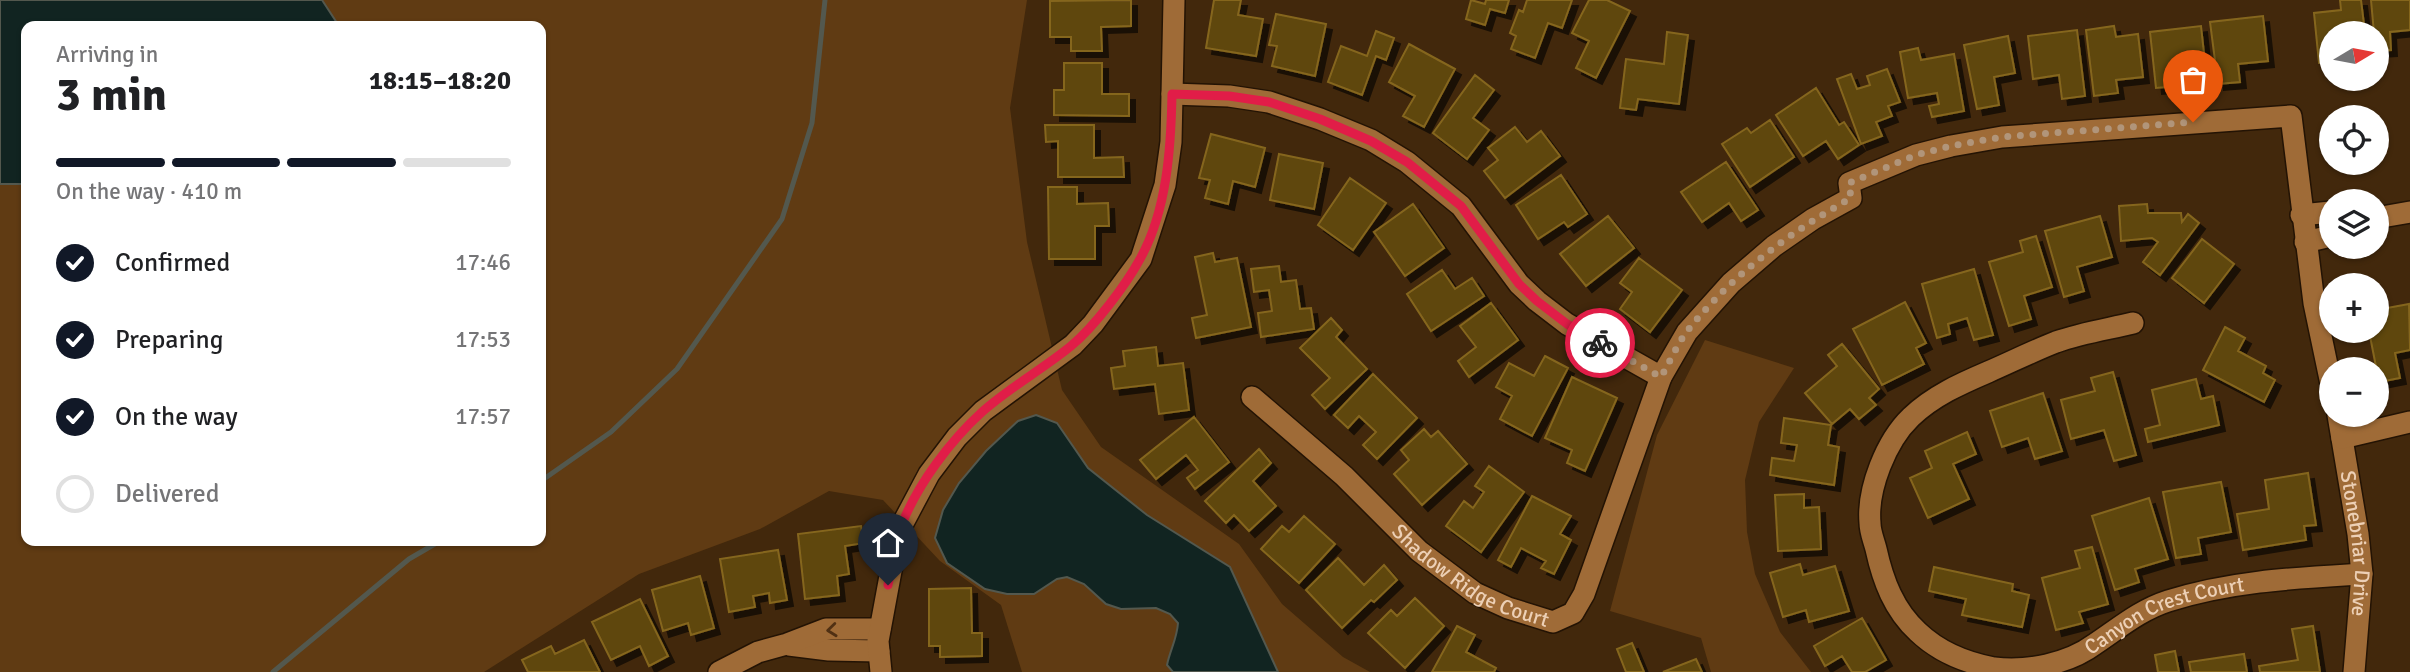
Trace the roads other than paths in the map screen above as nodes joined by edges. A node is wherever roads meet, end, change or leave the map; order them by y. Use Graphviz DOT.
graph roads {
  1 [pos="1174,0"];
  2 [pos="1172,94"];
  3 [pos="2410,212"];
  4 [pos="2319,213"];
  5 [pos="2301,215"];
  6 [pos="2389,216"];
  7 [pos="2319,239"];
  8 [pos="2305,242"];
  9 [pos="2133,323"];
  10 [pos="2325,357"];
  11 [pos="1661,377"];
  12 [pos="1252,397"];
  13 [pos="2410,422"];
  14 [pos="2340,427"];
  15 [pos="2342,438"];
  16 [pos="2362,574"];
  17 [pos="880,629"];
  18 [pos="787,644"];
  19 [pos="880,662"];
  20 [pos="719,672"];
  21 [pos="2354,672"];
  1 -- 2 [label="street"];
  2 -- 11 [label="street"];
  2 -- 17 [label="street"];
  3 -- 6 [label="street"];
  4 -- 5 [label="street"];
  5 -- 8 [label="street"];
  5 -- 11 [label="street, Shadow Ridge Court"];
  7 -- 8 [label="street"];
  8 -- 10 [label="street"];
  9 -- 16 [label="street, Canyon Crest Court"];
  11 -- 12 [label="street, Shadow Ridge Court"];
  13 -- 15 [label="street"];
  14 -- 15 [label="street, Stonebriar Drive"];
  15 -- 16 [label="street, Stonebriar Drive"];
  16 -- 21 [label="street, Stonebriar Drive"];
  17 -- 18 [label="street, one-way"];
  17 -- 19 [label="street"];
  18 -- 19 [label="street"];
  18 -- 20 [label="street"];
}
